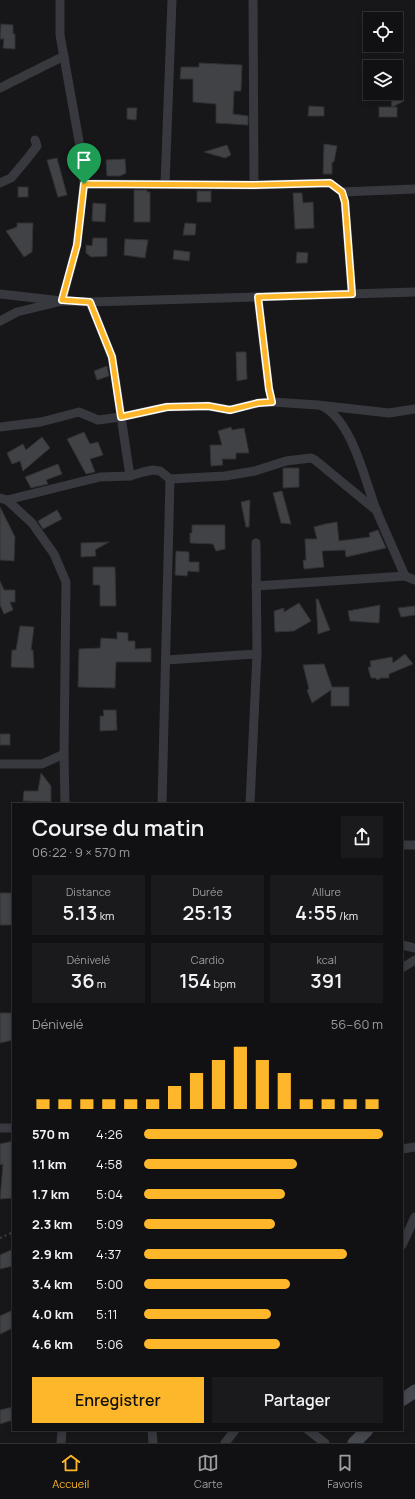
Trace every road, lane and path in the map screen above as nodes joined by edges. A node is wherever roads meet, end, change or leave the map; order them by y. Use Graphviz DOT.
graph roads {
  1 [pos="60,0"];
  2 [pos="172,0"];
  3 [pos="253,0"];
  4 [pos="64,56"];
  5 [pos="0,88"];
  6 [pos="35,140"];
  7 [pos="0,183"];
  8 [pos="84,184"];
  9 [pos="164,184"];
  10 [pos="254,185"];
  11 [pos="415,189"];
  12 [pos="342,192"];
  13 [pos="415,292"];
  14 [pos="0,294"];
  15 [pos="352,294"];
  16 [pos="258,297"];
  17 [pos="62,300"];
  18 [pos="90,302"];
  19 [pos="0,321"];
  20 [pos="272,402"];
  21 [pos="318,404"];
  22 [pos="415,408"];
  23 [pos="121,417"];
  24 [pos="0,427"];
  25 [pos="130,476"];
  26 [pos="170,479"];
  27 [pos="4,499"];
  28 [pos="377,511"];
  29 [pos="256,543"];
  30 [pos="405,576"];
  31 [pos="415,580"];
  32 [pos="256,586"];
  33 [pos="257,654"];
  34 [pos="166,660"];
  35 [pos="64,754"];
  36 [pos="0,764"];
  37 [pos="65,803"];
  38 [pos="162,803"];
  39 [pos="250,803"];
  40 [pos="403,845"];
  41 [pos="415,845"];
  42 [pos="403,946"];
  43 [pos="415,948"];
  44 [pos="415,960"];
  45 [pos="403,967"];
  46 [pos="0,1128"];
  47 [pos="12,1128"];
  48 [pos="415,1147"];
  49 [pos="403,1149"];
  50 [pos="415,1217"];
  51 [pos="12,1232"];
  52 [pos="0,1238"];
  53 [pos="403,1244"];
  54 [pos="415,1391"];
  55 [pos="403,1399"];
  56 [pos="62,1431"];
  57 [pos="152,1431"];
  58 [pos="233,1431"];
  59 [pos="309,1431"];
  60 [pos="366,1431"];
  61 [pos="61,1443"];
  62 [pos="153,1443"];
  63 [pos="225,1443"];
  64 [pos="325,1443"];
  65 [pos="354,1443"];
  1 -- 4 [label="street"];
  2 -- 9 [label="street"];
  3 -- 10 [label="street"];
  4 -- 5 [label="street"];
  4 -- 8 [label="street"];
  6 -- 7 [label="street"];
  8 -- 9 [label="street"];
  8 -- 17 [label="street"];
  9 -- 10 [label="street"];
  10 -- 12 [label="street"];
  11 -- 12 [label="street"];
  12 -- 15 [label="street"];
  13 -- 15 [label="street"];
  14 -- 17 [label="street"];
  15 -- 16 [label="street"];
  16 -- 18 [label="street"];
  16 -- 20 [label="street"];
  17 -- 18 [label="street"];
  17 -- 19 [label="street"];
  18 -- 23 [label="street"];
  20 -- 21 [label="street"];
  20 -- 23 [label="street"];
  21 -- 22 [label="street"];
  21 -- 28 [label="street"];
  23 -- 24 [label="street"];
  23 -- 25 [label="street"];
  25 -- 26 [label="street"];
  25 -- 27 [label="street"];
  26 -- 28 [label="street"];
  26 -- 34 [label="street"];
  27 -- 35 [label="street"];
  28 -- 30 [label="street"];
  29 -- 32 [label="street"];
  30 -- 31 [label="street"];
  30 -- 32 [label="street"];
  32 -- 33 [label="street"];
  33 -- 34 [label="street"];
  33 -- 39 [label="street"];
  34 -- 38 [label="street"];
  35 -- 36 [label="street"];
  35 -- 37 [label="street"];
  40 -- 41 [label="street"];
  42 -- 43 [label="street"];
  44 -- 45 [label="street"];
  46 -- 47 [label="street"];
  48 -- 49 [label="street"];
  50 -- 53 [label="street"];
  51 -- 52 [label="path"];
  54 -- 55 [label="street"];
  56 -- 61 [label="street"];
  57 -- 62 [label="street"];
  58 -- 63 [label="street"];
  59 -- 64 [label="street"];
  60 -- 65 [label="street"];
}
